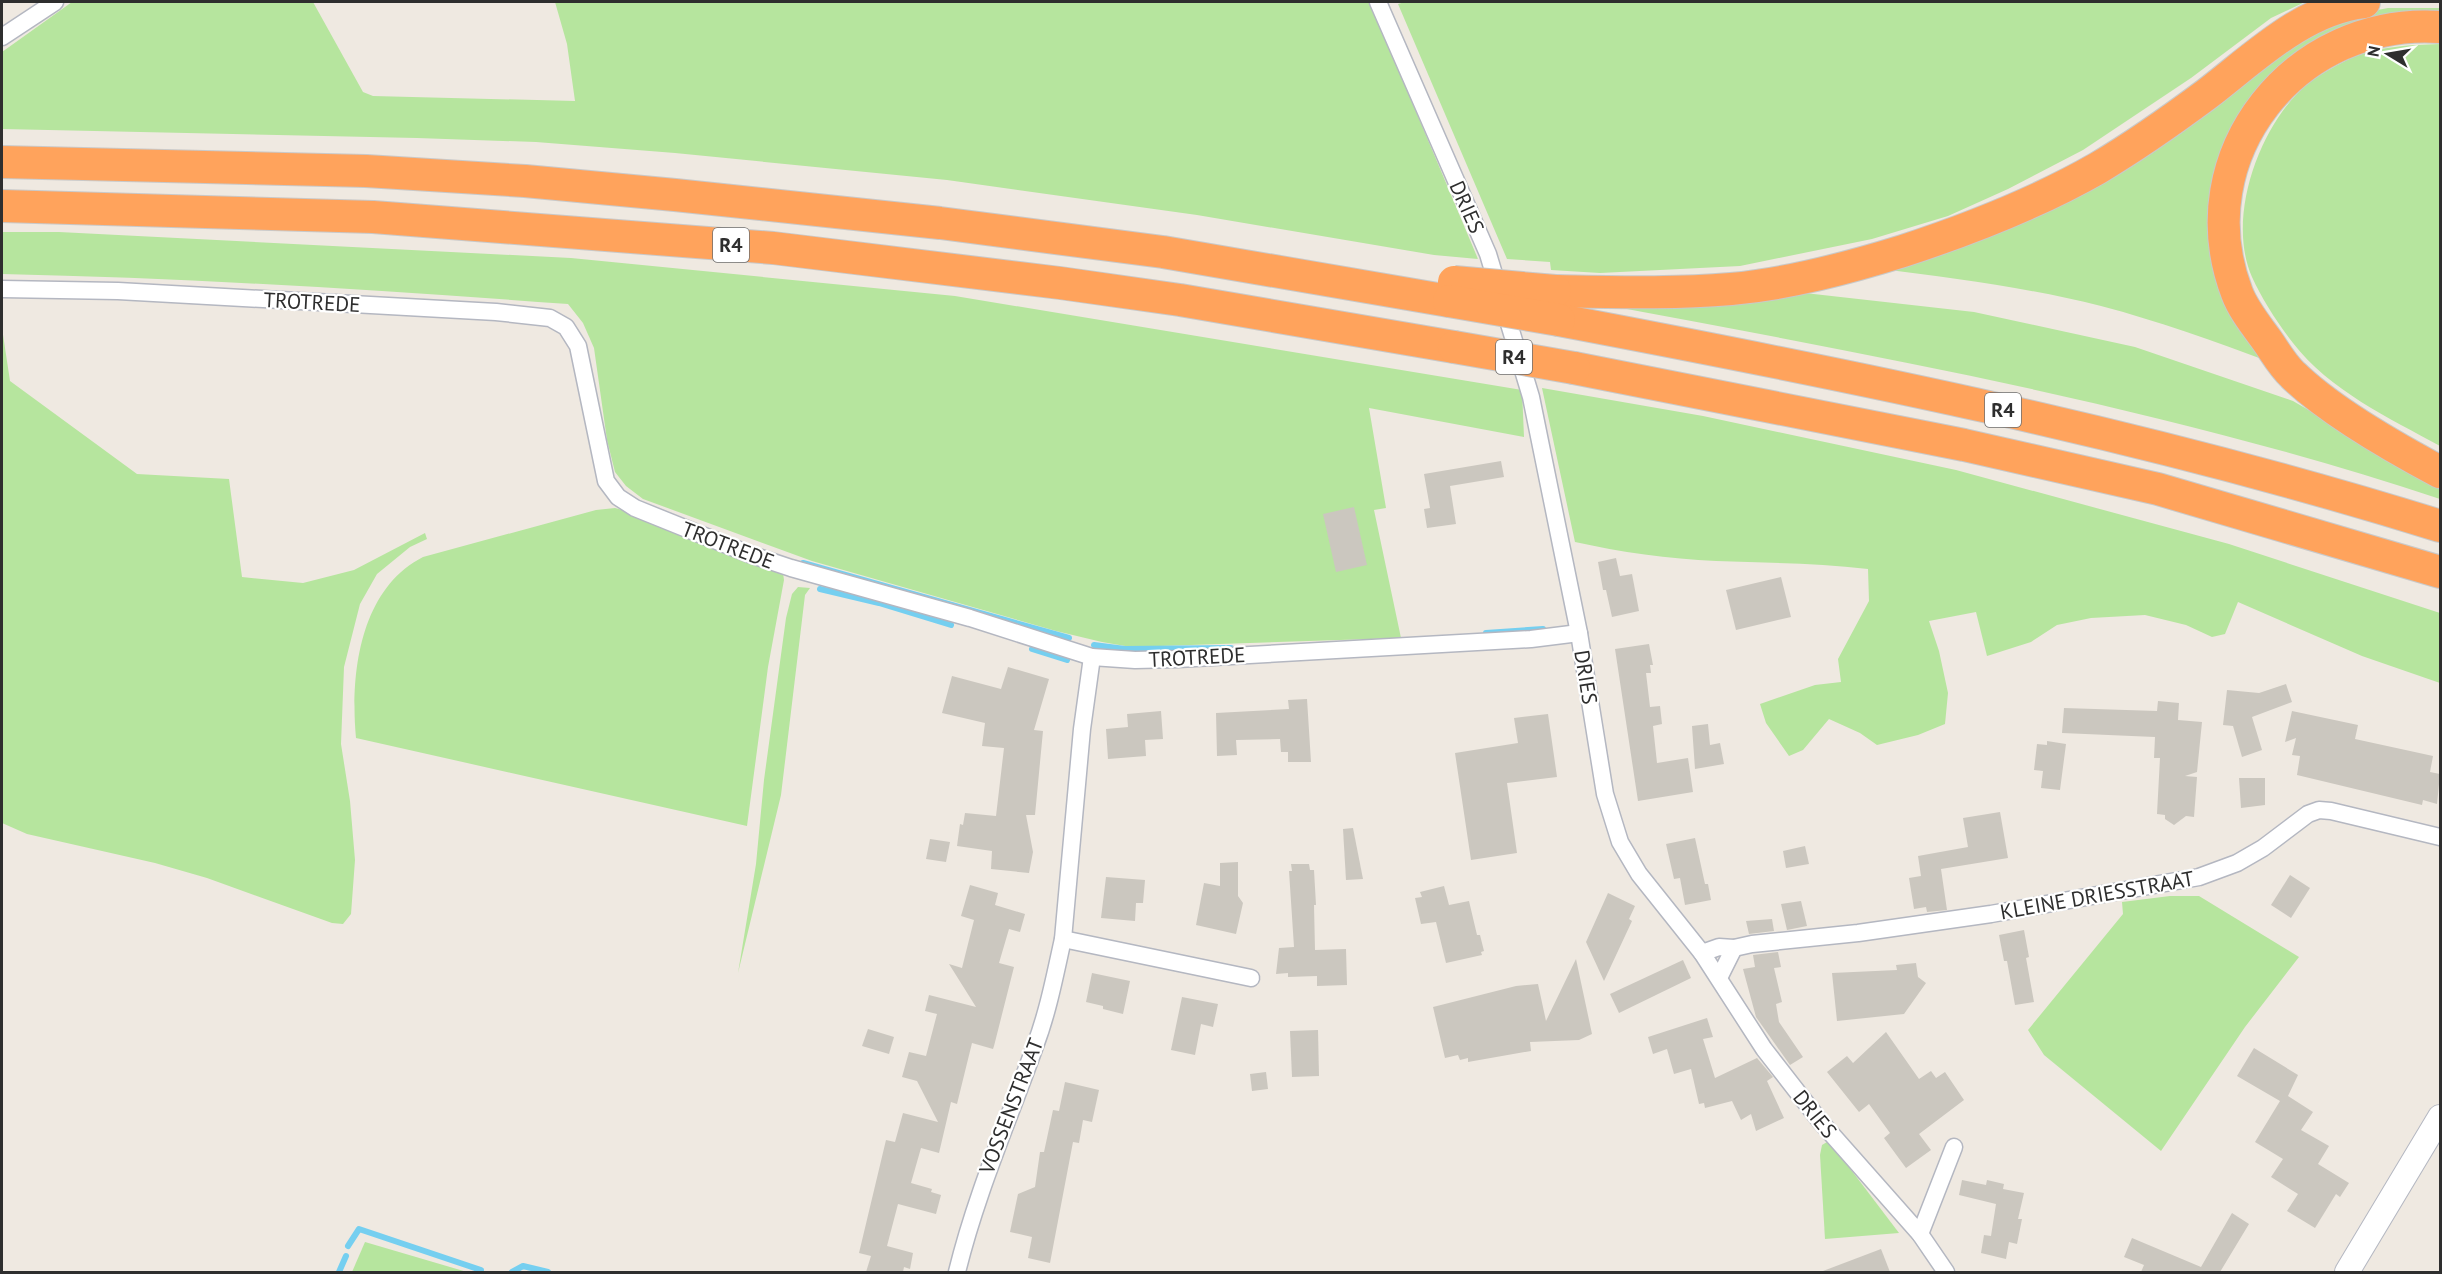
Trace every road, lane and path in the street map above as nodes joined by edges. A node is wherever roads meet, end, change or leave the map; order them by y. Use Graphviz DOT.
graph roads {
  1 [pos="55,2"];
  2 [pos="1378,2"];
  3 [pos="2364,2"];
  4 [pos="2440,27"];
  5 [pos="2,37"];
  6 [pos="2,162"];
  7 [pos="2,206"];
  8 [pos="2,289"];
  9 [pos="1557,306"];
  10 [pos="2440,472"];
  11 [pos="2440,526"];
  12 [pos="2440,572"];
  13 [pos="1579,633"];
  14 [pos="1092,657"];
  15 [pos="2440,837"];
  16 [pos="1063,939"];
  17 [pos="1734,948"];
  18 [pos="1702,953"];
  19 [pos="1251,978"];
  20 [pos="1719,978"];
  21 [pos="2440,1117"];
  22 [pos="1954,1147"];
  23 [pos="1920,1234"];
  24 [pos="957,1272"];
  25 [pos="1946,1272"];
  26 [pos="2347,1272"];
  1 -- 5 [label="street"];
  2 -- 13 [label="street, DRIES"];
  3 -- 9 [label="highway"];
  4 -- 10 [label="highway"];
  6 -- 9 [label="highway, R4, bridge"];
  7 -- 12 [label="highway, R4, bridge"];
  8 -- 14 [label="street, TROTREDE"];
  9 -- 11 [label="highway, R4"];
  13 -- 14 [label="street, TROTREDE"];
  13 -- 18 [label="street, DRIES"];
  14 -- 16 [label="street, VOSSENSTRAAT"];
  15 -- 17 [label="street, KLEINE DRIESSTRAAT"];
  16 -- 19 [label="street"];
  16 -- 24 [label="street, VOSSENSTRAAT"];
  17 -- 18 [label="street, KLEINE DRIESSTRAAT"];
  17 -- 20 [label="street"];
  18 -- 20 [label="street, DRIES"];
  20 -- 23 [label="street, DRIES"];
  21 -- 26 [label="street"];
  22 -- 23 [label="street"];
  23 -- 25 [label="street, DRIES"];
}
